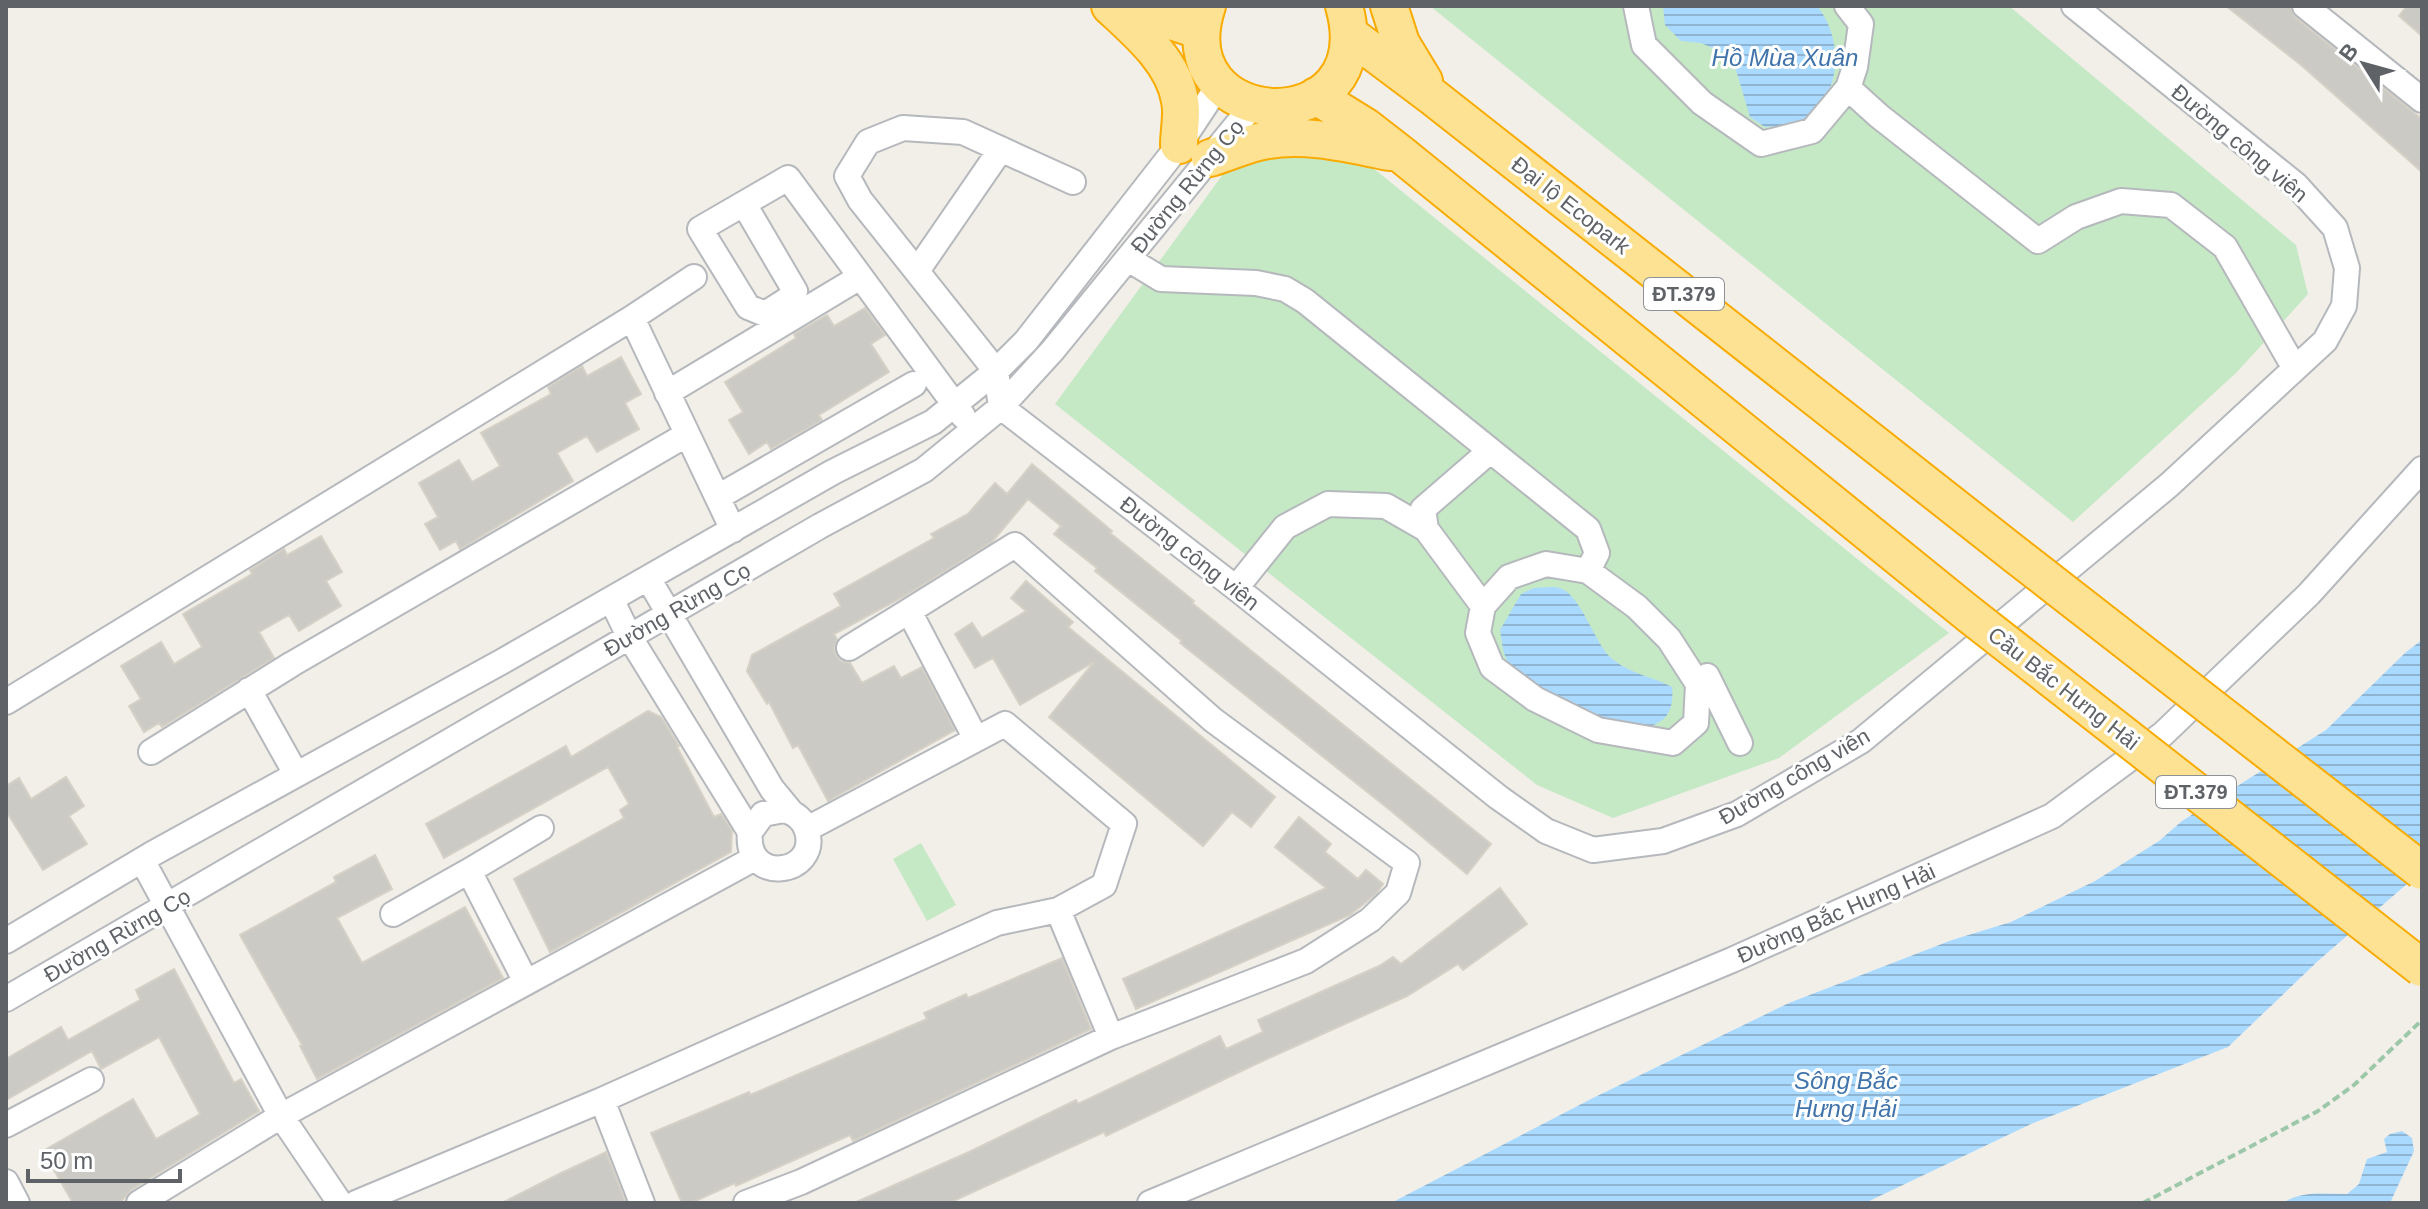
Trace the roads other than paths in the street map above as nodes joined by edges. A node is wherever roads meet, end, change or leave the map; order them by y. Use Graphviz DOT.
graph roads {
  1 [pos="1110,6"];
  2 [pos="1126,6"];
  3 [pos="1389,6"];
  4 [pos="1636,6"];
  5 [pos="1847,6"];
  6 [pos="2074,6"];
  7 [pos="2305,6"];
  8 [pos="1204,18"];
  9 [pos="1347,20"];
  10 [pos="1220,83"];
  11 [pos="1848,88"];
  12 [pos="1316,96"];
  13 [pos="1433,97"];
  14 [pos="2422,100"];
  15 [pos="1253,105"];
  16 [pos="1001,149"];
  17 [pos="1195,151"];
  18 [pos="1402,155"];
  19 [pos="1073,182"];
  20 [pos="744,204"];
  21 [pos="1128,259"];
  22 [pos="917,271"];
  23 [pos="694,277"];
  24 [pos="860,277"];
  25 [pos="632,318"];
  26 [pos="2294,367"];
  27 [pos="996,371"];
  28 [pos="914,384"];
  29 [pos="667,393"];
  30 [pos="954,405"];
  31 [pos="1001,407"];
  32 [pos="974,429"];
  33 [pos="686,435"];
  34 [pos="1490,451"];
  35 [pos="2422,469"];
  36 [pos="718,497"];
  37 [pos="1426,529"];
  38 [pos="733,530"];
  39 [pos="1588,571"];
  40 [pos="648,578"];
  41 [pos="1236,588"];
  42 [pos="611,599"];
  43 [pos="1483,606"];
  44 [pos="909,611"];
  45 [pos="668,614"];
  46 [pos="629,636"];
  47 [pos="849,648"];
  48 [pos="1698,684"];
  49 [pos="249,690"];
  50 [pos="6,702"];
  51 [pos="976,739"];
  52 [pos="1740,743"];
  53 [pos="151,752"];
  54 [pos="296,774"];
  55 [pos="799,821"];
  56 [pos="541,828"];
  57 [pos="750,832"];
  58 [pos="755,858"];
  59 [pos="142,860"];
  60 [pos="469,871"];
  61 [pos="2422,871"];
  62 [pos="166,906"];
  63 [pos="1058,910"];
  64 [pos="393,914"];
  65 [pos="6,941"];
  66 [pos="2422,968"];
  67 [pos="526,982"];
  68 [pos="6,999"];
  69 [pos="1111,1037"];
  70 [pos="91,1080"];
  71 [pos="602,1100"];
  72 [pos="281,1116"];
  73 [pos="6,1125"];
  74 [pos="6,1182"];
  75 [pos="17,1203"];
  76 [pos="139,1203"];
  77 [pos="340,1203"];
  78 [pos="356,1203"];
  79 [pos="642,1203"];
  80 [pos="746,1203"];
  81 [pos="1150,1203"];
  1 -- 17 [label="highway"];
  2 -- 8 [label="highway"];
  3 -- 13 [label="highway"];
  4 -- 11 [label="street"];
  5 -- 11 [label="street"];
  6 -- 26 [label="street, Đường công viên"];
  7 -- 14 [label="street"];
  8 -- 10 [label="highway"];
  9 -- 12 [label="highway"];
  9 -- 13 [label="highway, Đại lộ Ecopark / ĐT.379"];
  10 -- 15 [label="highway"];
  10 -- 17 [label="street, Đường Rừng Cọ"];
  11 -- 26 [label="street"];
  12 -- 15 [label="highway"];
  12 -- 18 [label="highway, ĐT.379"];
  13 -- 61 [label="highway, Đại lộ Ecopark / ĐT.379, bridge"];
  15 -- 17 [label="street, Đường Rừng Cọ"];
  16 -- 19 [label="street"];
  16 -- 22 [label="street"];
  16 -- 22 [label="street"];
  17 -- 18 [label="highway"];
  17 -- 21 [label="street, Đường Rừng Cọ"];
  17 -- 27 [label="street, Đường Rừng Cọ"];
  18 -- 66 [label="highway, Cầu Bắc Hưng Hải / ĐT.379, bridge"];
  20 -- 24 [label="street"];
  21 -- 31 [label="street, Đường Rừng Cọ"];
  21 -- 34 [label="street"];
  22 -- 27 [label="street"];
  23 -- 25 [label="street"];
  24 -- 29 [label="street"];
  24 -- 30 [label="street"];
  25 -- 29 [label="street"];
  25 -- 50 [label="street"];
  26 -- 41 [label="street, Đường công viên"];
  27 -- 30 [label="street, Đường Rừng Cọ"];
  27 -- 31 [label="street"];
  28 -- 36 [label="street"];
  29 -- 33 [label="street"];
  30 -- 32 [label="street"];
  30 -- 38 [label="street, Đường Rừng Cọ"];
  31 -- 32 [label="street, Đường Rừng Cọ"];
  31 -- 41 [label="street, Đường công viên"];
  32 -- 45 [label="street, Đường Rừng Cọ"];
  33 -- 36 [label="street"];
  33 -- 49 [label="street"];
  34 -- 37 [label="street"];
  34 -- 39 [label="street"];
  35 -- 81 [label="street, Đường Bắc Hưng Hải"];
  36 -- 38 [label="street"];
  37 -- 41 [label="street"];
  37 -- 43 [label="street"];
  38 -- 40 [label="street, Đường Rừng Cọ"];
  39 -- 43 [label="street"];
  39 -- 48 [label="street"];
  40 -- 42 [label="street, Đường Rừng Cọ"];
  40 -- 45 [label="street"];
  42 -- 46 [label="street"];
  42 -- 54 [label="street, Đường Rừng Cọ"];
  43 -- 48 [label="street"];
  44 -- 47 [label="street"];
  44 -- 51 [label="street"];
  44 -- 69 [label="street"];
  45 -- 46 [label="street, Đường Rừng Cọ"];
  45 -- 55 [label="street"];
  46 -- 57 [label="street"];
  46 -- 62 [label="street, Đường Rừng Cọ"];
  48 -- 52 [label="street"];
  49 -- 53 [label="street"];
  49 -- 54 [label="street"];
  51 -- 55 [label="street"];
  51 -- 63 [label="street"];
  54 -- 59 [label="street, Đường Rừng Cọ"];
  55 -- 57 [label="street"];
  55 -- 58 [label="street"];
  56 -- 60 [label="street"];
  57 -- 58 [label="street"];
  58 -- 67 [label="street"];
  59 -- 62 [label="street"];
  59 -- 65 [label="street, Đường Rừng Cọ"];
  60 -- 64 [label="street"];
  60 -- 67 [label="street"];
  62 -- 68 [label="street, Đường Rừng Cọ"];
  62 -- 72 [label="street"];
  63 -- 69 [label="street"];
  63 -- 71 [label="street"];
  67 -- 72 [label="street"];
  69 -- 80 [label="street"];
  70 -- 73 [label="street"];
  71 -- 78 [label="street"];
  71 -- 79 [label="street"];
  72 -- 76 [label="street"];
  72 -- 77 [label="street"];
  74 -- 75 [label="street"];
}
